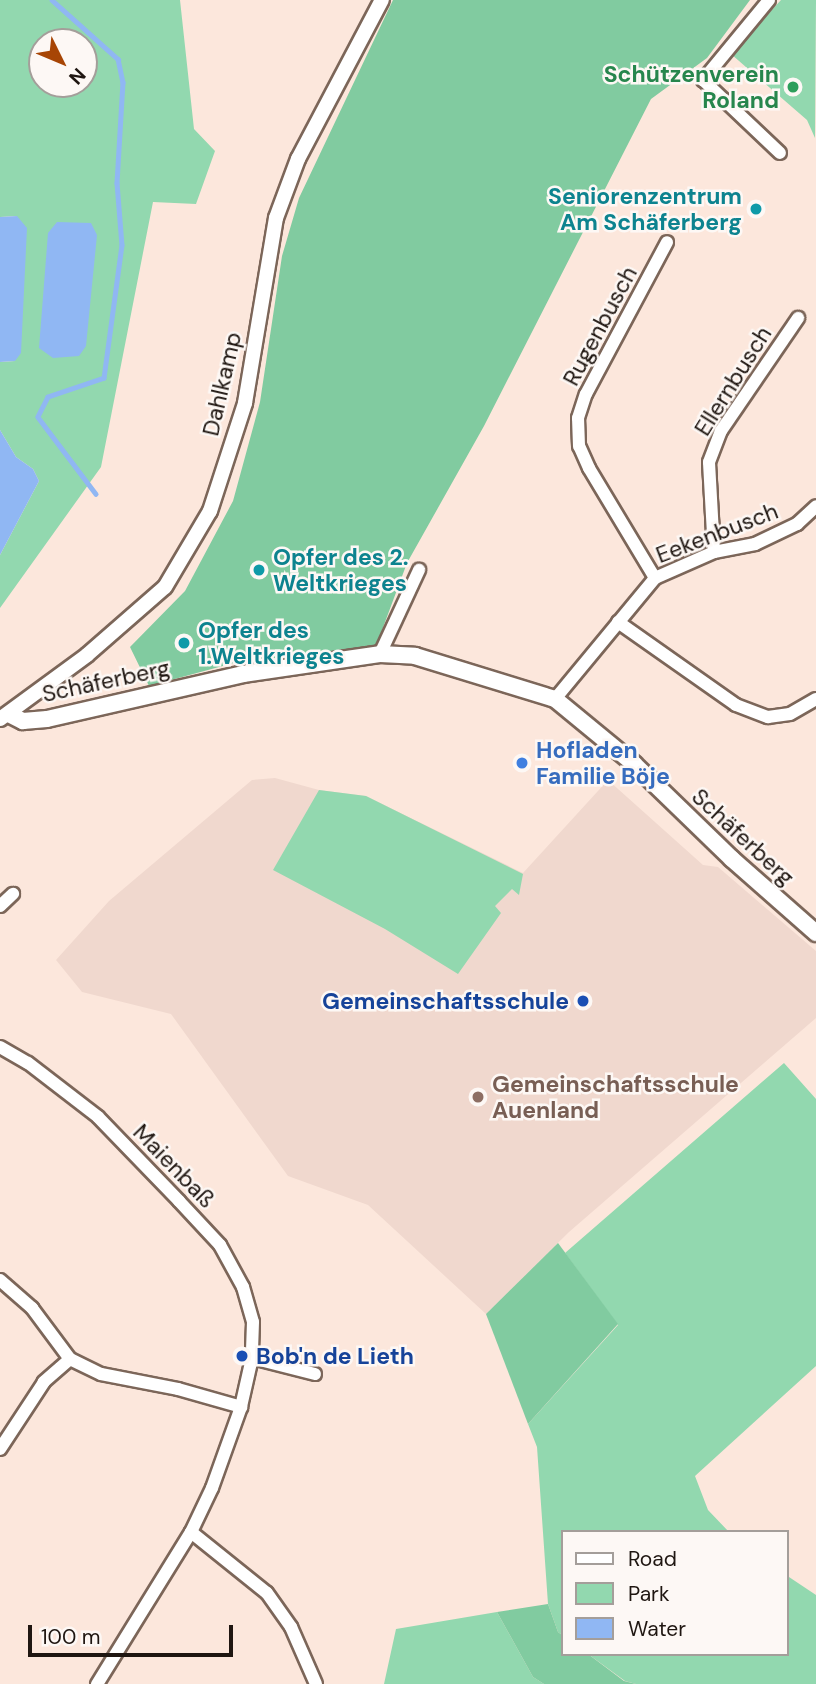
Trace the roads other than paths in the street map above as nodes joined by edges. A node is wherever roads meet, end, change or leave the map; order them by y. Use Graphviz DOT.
graph roads {
  1 [pos="382,0"];
  2 [pos="769,0"];
  3 [pos="780,153"];
  4 [pos="667,242"];
  5 [pos="798,318"];
  6 [pos="816,506"];
  7 [pos="714,552"];
  8 [pos="419,570"];
  9 [pos="655,578"];
  10 [pos="618,622"];
  11 [pos="380,654"];
  12 [pos="555,699"];
  13 [pos="816,699"];
  14 [pos="4,717"];
  15 [pos="13,894"];
  16 [pos="0,906"];
  17 [pos="816,933"];
  18 [pos="0,1047"];
  19 [pos="0,1280"];
  20 [pos="252,1358"];
  21 [pos="70,1359"];
  22 [pos="315,1374"];
  23 [pos="241,1407"];
  24 [pos="0,1449"];
  25 [pos="191,1532"];
  26 [pos="97,1684"];
  27 [pos="316,1684"];
  1 -- 14 [label="street, Dahlkamp"];
  2 -- 3 [label="street"];
  4 -- 9 [label="street, Rugenbusch"];
  5 -- 7 [label="street, Ellernbusch"];
  6 -- 7 [label="street, Eekenbusch"];
  7 -- 9 [label="street, Eekenbusch"];
  8 -- 11 [label="street"];
  9 -- 10 [label="street, Eekenbusch"];
  10 -- 12 [label="street, Eekenbusch"];
  10 -- 13 [label="street"];
  11 -- 12 [label="main road, Schäferberg"];
  11 -- 14 [label="main road, Schäferberg"];
  12 -- 17 [label="main road, Schäferberg"];
  15 -- 16 [label="street"];
  18 -- 20 [label="street, Maienbaß"];
  19 -- 21 [label="street"];
  20 -- 22 [label="street"];
  20 -- 23 [label="street, Maienbaß"];
  21 -- 23 [label="street"];
  21 -- 24 [label="street"];
  23 -- 25 [label="street, Maienbaß"];
  25 -- 26 [label="street, Maienbaß"];
  25 -- 27 [label="street"];
}
